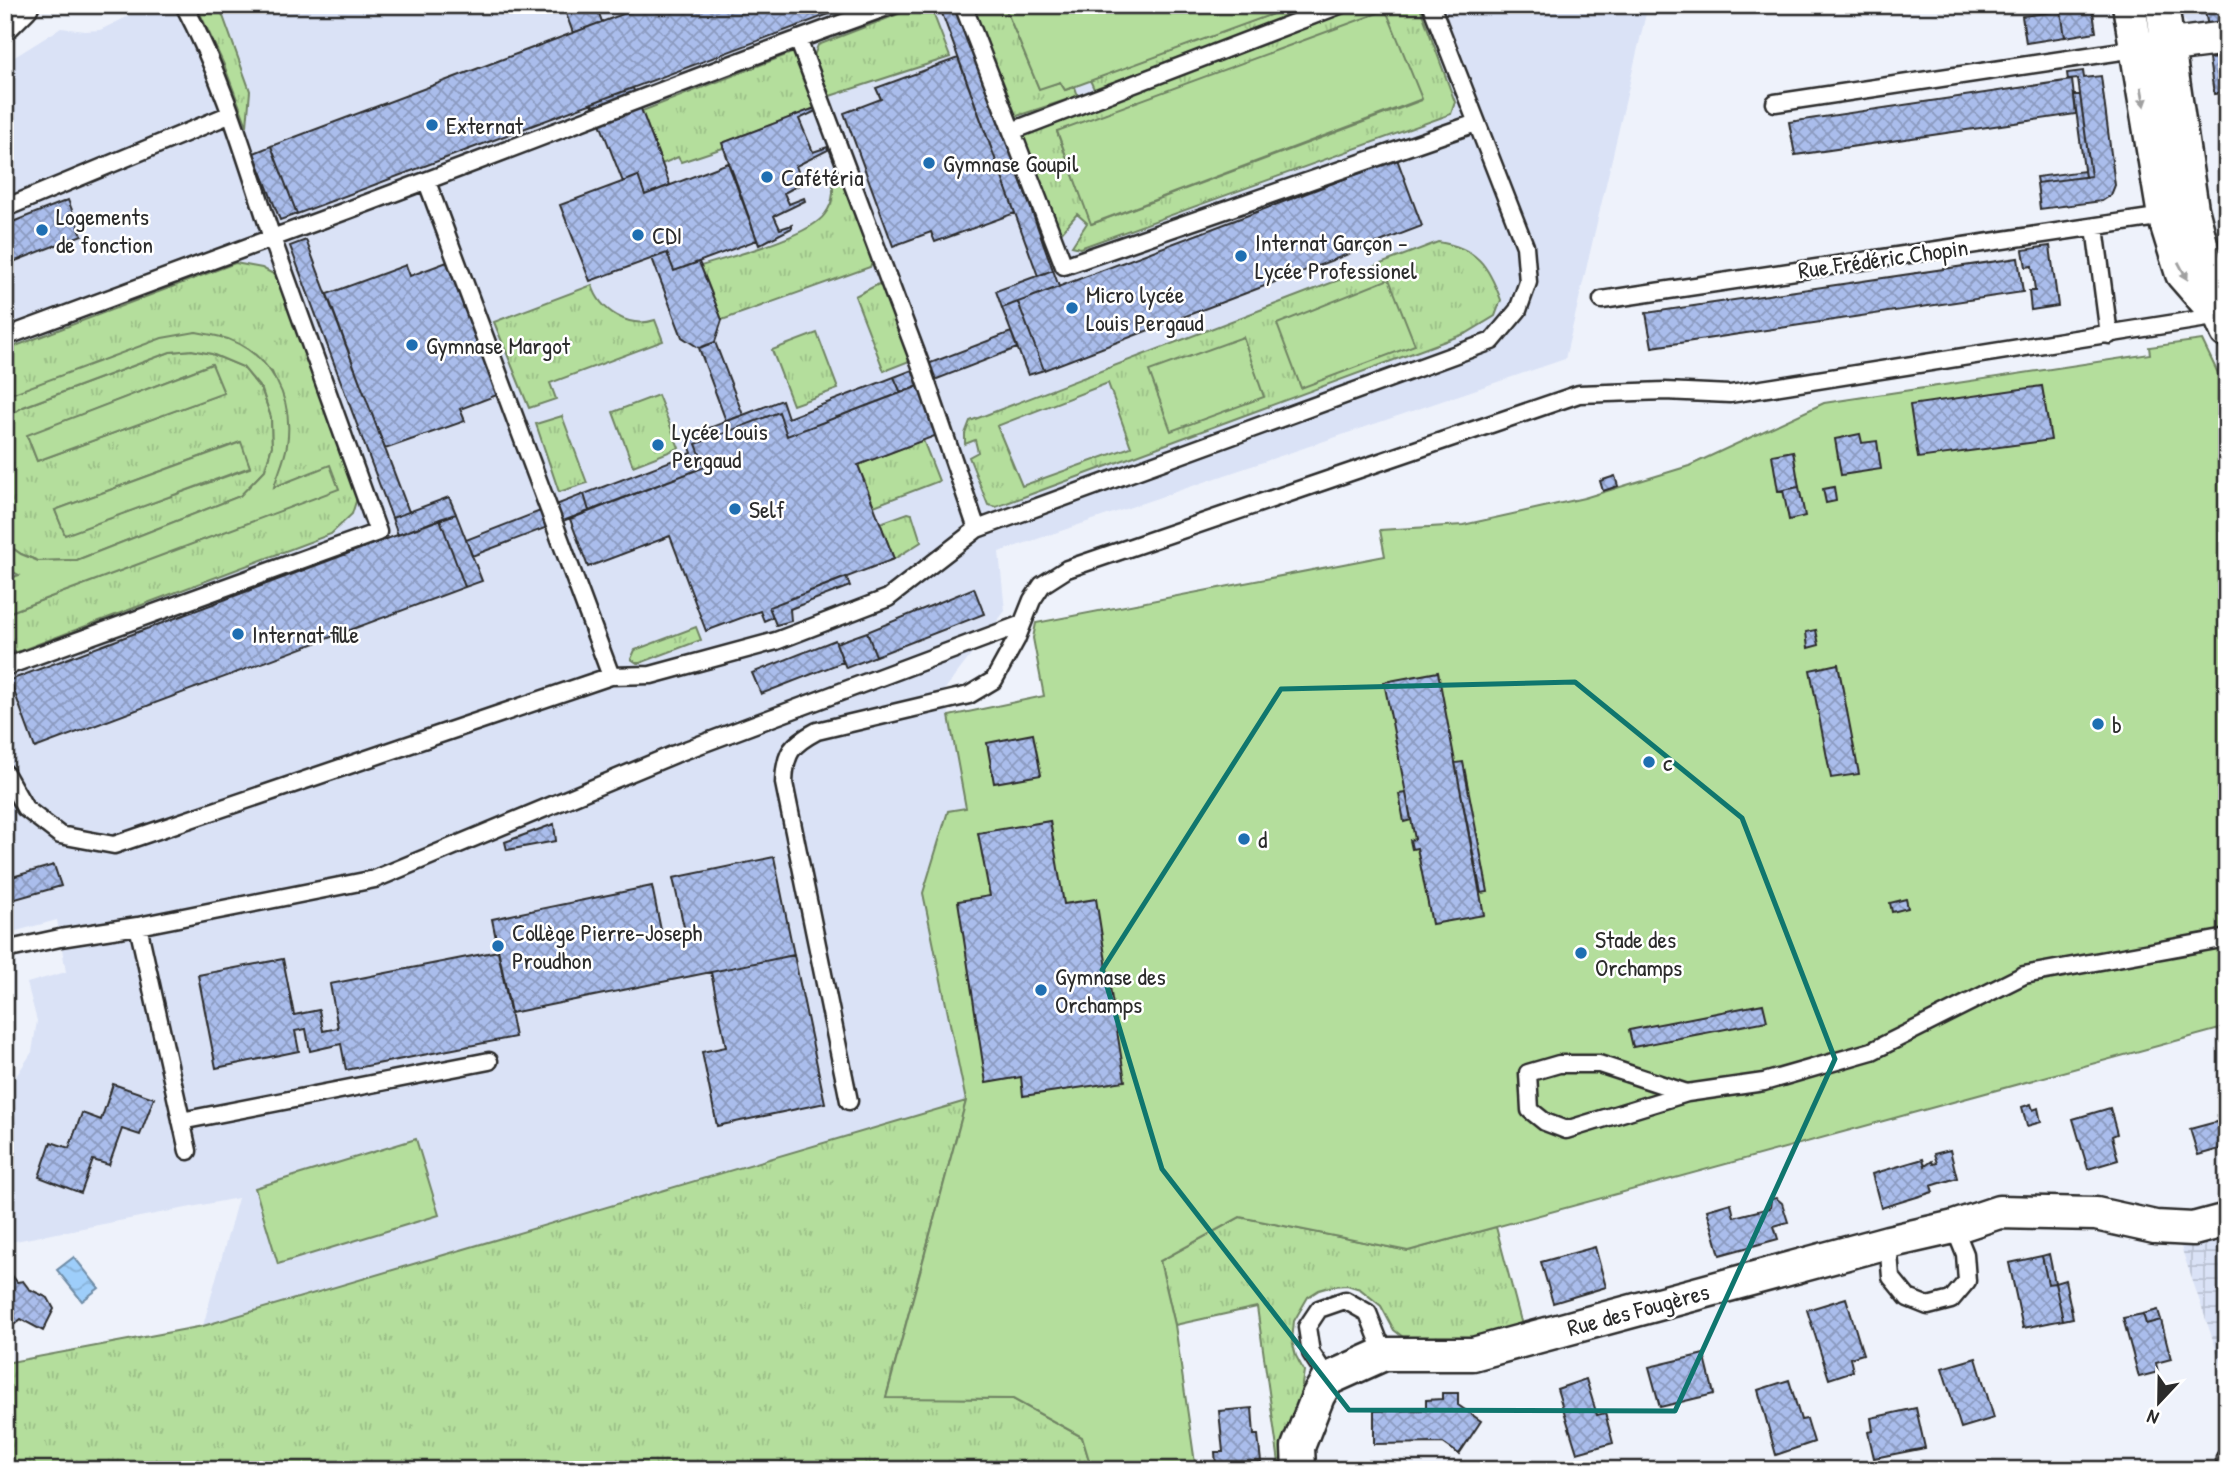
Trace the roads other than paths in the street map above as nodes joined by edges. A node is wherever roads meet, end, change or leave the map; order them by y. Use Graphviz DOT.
graph roads {
  1 [pos="22,5"];
  2 [pos="184,5"];
  3 [pos="893,5"];
  4 [pos="963,5"];
  5 [pos="1340,5"];
  6 [pos="1431,5"];
  7 [pos="2129,5"];
  8 [pos="2162,5"];
  9 [pos="5,22"];
  10 [pos="2227,38"];
  11 [pos="797,39"];
  12 [pos="2168,46"];
  13 [pos="2135,49"];
  14 [pos="1775,103"];
  15 [pos="231,114"];
  16 [pos="1476,123"];
  17 [pos="1012,131"];
  18 [pos="427,182"];
  19 [pos="5,208"];
  20 [pos="2178,213"];
  21 [pos="2095,227"];
  22 [pos="272,238"];
  23 [pos="1602,300"];
  24 [pos="2223,324"];
  25 [pos="2109,335"];
  26 [pos="5,337"];
  27 [pos="977,529"];
  28 [pos="1022,624"];
  29 [pos="5,667"];
  30 [pos="611,676"];
  31 [pos="5,773"];
  32 [pos="138,926"];
  33 [pos="2227,938"];
  34 [pos="5,950"];
  35 [pos="489,1061"];
  36 [pos="1687,1093"];
  37 [pos="849,1101"];
  38 [pos="181,1121"];
  39 [pos="188,1150"];
  40 [pos="2227,1220"];
  41 [pos="1954,1227"];
  42 [pos="1888,1242"];
  43 [pos="1384,1354"];
  44 [pos="1328,1379"];
  45 [pos="1298,1470"];
  1 -- 9 [label="street"];
  2 -- 15 [label="lane"];
  3 -- 11 [label="lane"];
  4 -- 17 [label="lane"];
  5 -- 17 [label="lane"];
  6 -- 16 [label="lane"];
  7 -- 13 [label="street"];
  8 -- 12 [label="street"];
  10 -- 12 [label="street"];
  11 -- 18 [label="lane"];
  11 -- 27 [label="lane"];
  12 -- 13 [label="street"];
  12 -- 20 [label="street"];
  13 -- 14 [label="lane"];
  13 -- 20 [label="street, one-way"];
  15 -- 19 [label="lane"];
  15 -- 22 [label="lane"];
  16 -- 17 [label="lane"];
  16 -- 27 [label="lane"];
  18 -- 22 [label="lane"];
  18 -- 30 [label="lane"];
  20 -- 21 [label="lane, Rue Frédéric Chopin"];
  20 -- 24 [label="street"];
  21 -- 23 [label="lane, Rue Frédéric Chopin"];
  21 -- 25 [label="lane"];
  22 -- 26 [label="lane"];
  22 -- 29 [label="lane"];
  24 -- 25 [label="lane"];
  25 -- 28 [label="lane"];
  27 -- 30 [label="lane"];
  28 -- 32 [label="lane"];
  28 -- 37 [label="lane"];
  30 -- 31 [label="lane"];
  32 -- 34 [label="lane"];
  32 -- 38 [label="lane"];
  33 -- 36 [label="lane"];
  35 -- 38 [label="lane"];
  36 -- 36 [label="lane"];
  38 -- 39 [label="lane"];
  40 -- 41 [label="street, Rue des Fougères"];
  41 -- 42 [label="street, Rue des Fougères"];
  41 -- 42 [label="lane"];
  42 -- 43 [label="street, Rue des Fougères"];
  43 -- 44 [label="street, Rue des Fougères"];
  43 -- 44 [label="lane"];
  44 -- 45 [label="street"];
}
